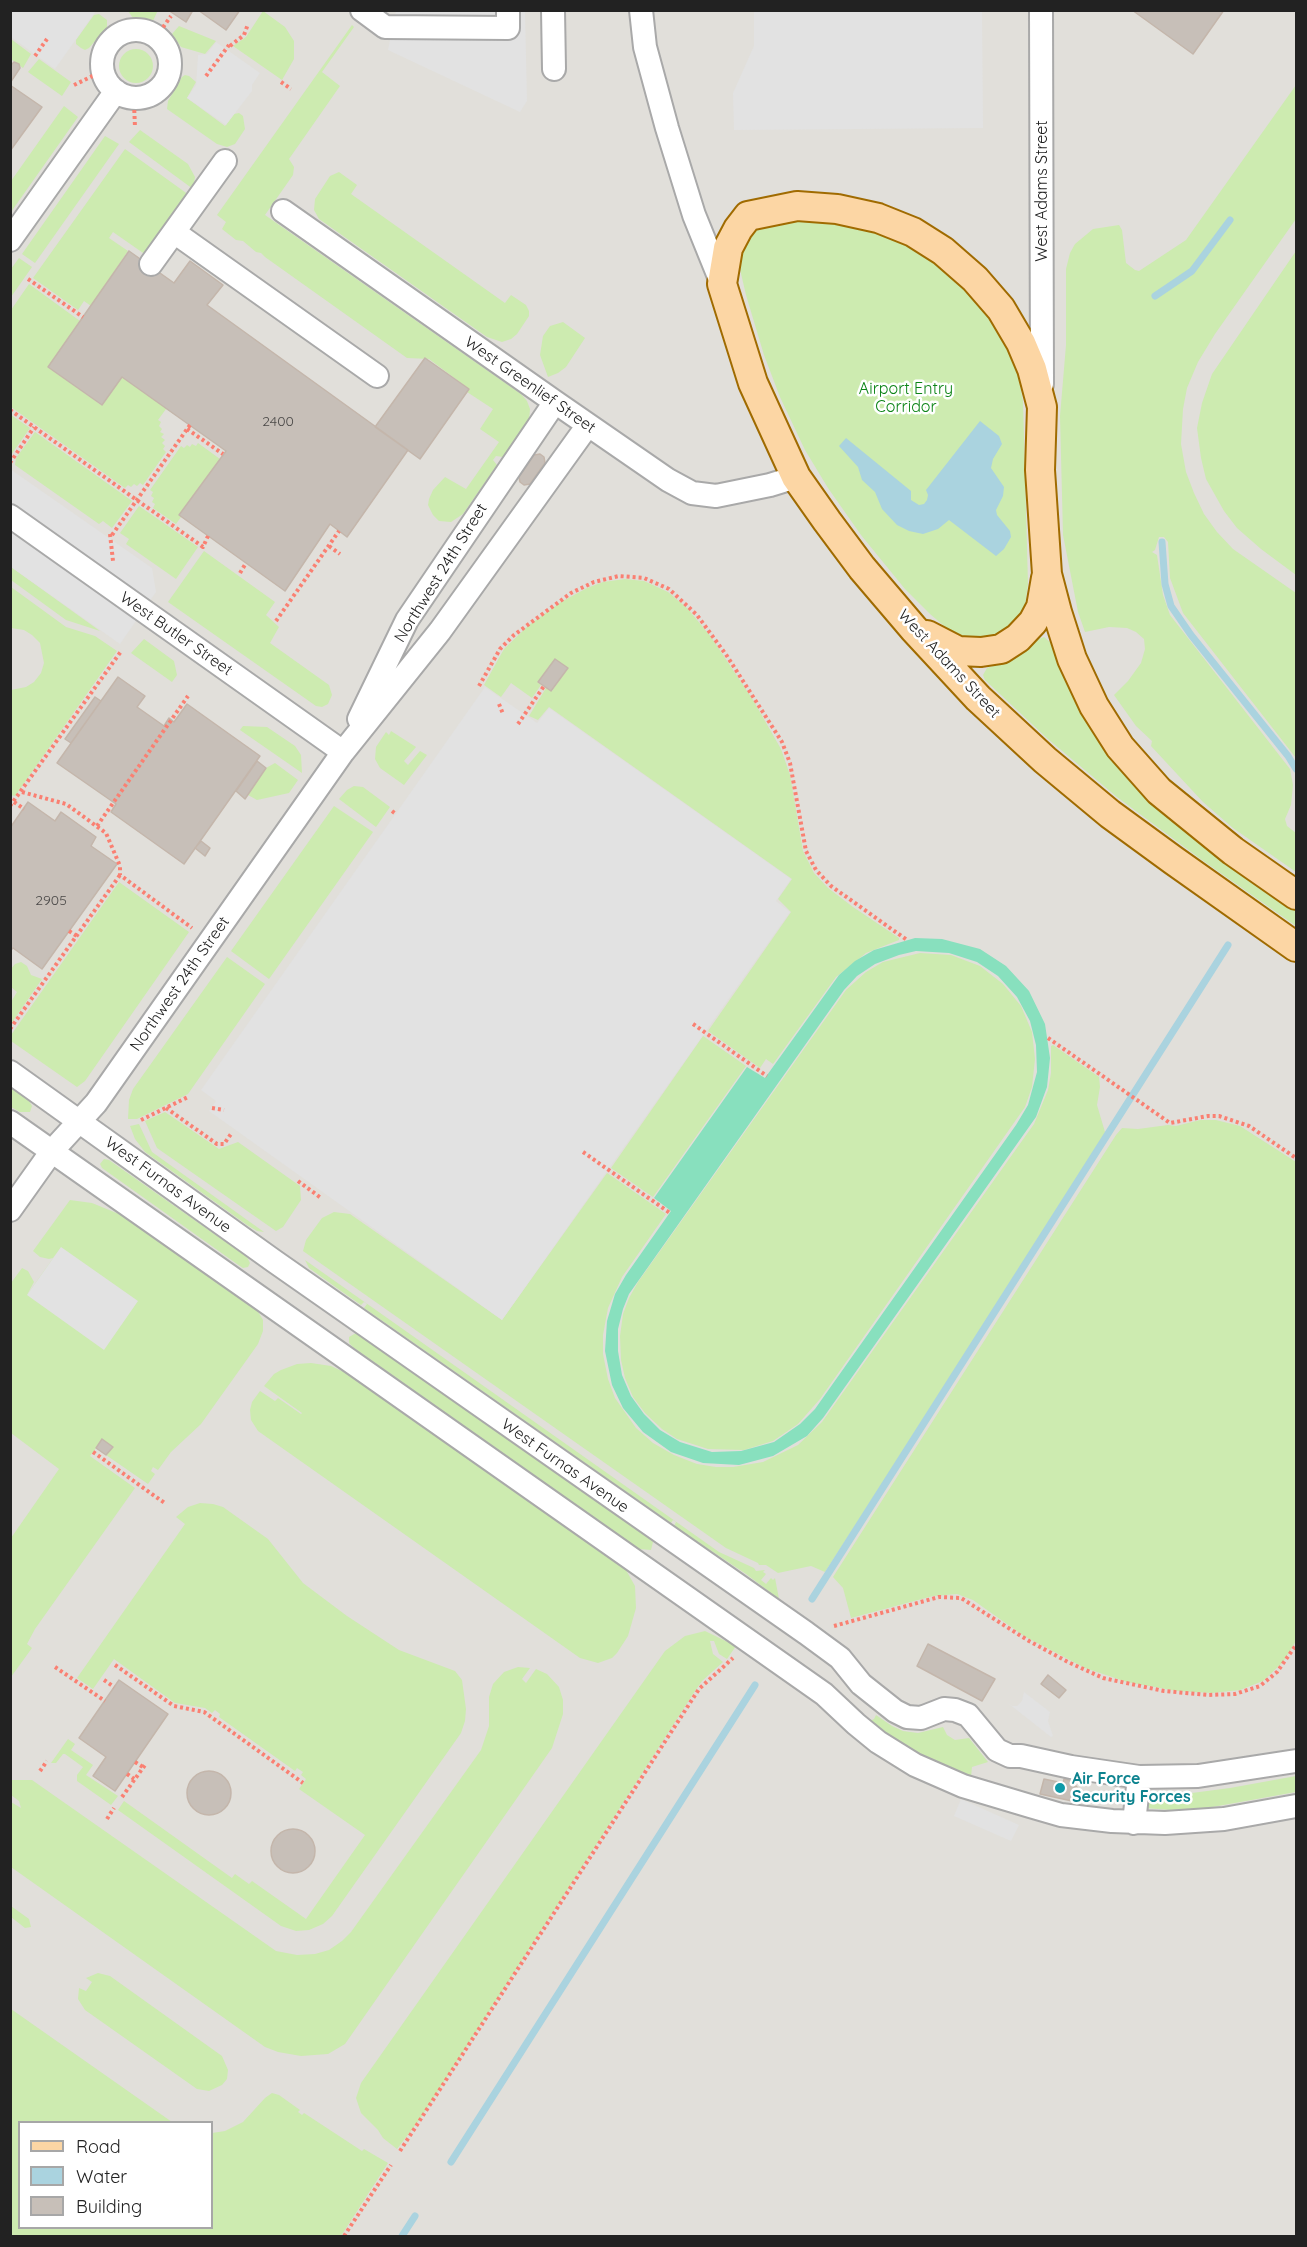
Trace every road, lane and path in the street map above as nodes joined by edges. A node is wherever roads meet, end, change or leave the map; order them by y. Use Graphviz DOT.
graph roads {
  1 [pos="362,10"];
  2 [pos="508,10"];
  3 [pos="553,10"];
  4 [pos="641,10"];
  5 [pos="1041,10"];
  6 [pos="171,16"];
  7 [pos="414,19"];
  8 [pos="248,24"];
  9 [pos="156,37"];
  10 [pos="47,39"];
  11 [pos="35,57"];
  12 [pos="554,69"];
  13 [pos="103,71"];
  14 [pos="206,76"];
  15 [pos="281,82"];
  16 [pos="74,85"];
  17 [pos="291,89"];
  18 [pos="125,95"];
  19 [pos="135,128"];
  20 [pos="225,160"];
  21 [pos="284,211"];
  22 [pos="174,232"];
  23 [pos="10,240"];
  24 [pos="152,264"];
  25 [pos="28,279"];
  26 [pos="722,285"];
  27 [pos="83,317"];
  28 [pos="377,376"];
  29 [pos="555,402"];
  30 [pos="1042,407"];
  31 [pos="10,410"];
  32 [pos="588,425"];
  33 [pos="34,427"];
  34 [pos="223,454"];
  35 [pos="10,463"];
  36 [pos="796,477"];
  37 [pos="137,500"];
  38 [pos="10,516"];
  39 [pos="339,531"];
  40 [pos="208,536"];
  41 [pos="329,546"];
  42 [pos="340,554"];
  43 [pos="113,563"];
  44 [pos="246,563"];
  45 [pos="240,573"];
  46 [pos="1047,573"];
  47 [pos="276,621"];
  48 [pos="914,629"];
  49 [pos="122,650"];
  50 [pos="479,686"];
  51 [pos="543,686"];
  52 [pos="188,696"];
  53 [pos="499,704"];
  54 [pos="503,714"];
  55 [pos="518,724"];
  56 [pos="342,752"];
  57 [pos="22,792"];
  58 [pos="12,804"];
  59 [pos="24,809"];
  60 [pos="97,826"];
  61 [pos="120,875"];
  62 [pos="1296,895"];
  63 [pos="192,928"];
  64 [pos="69,931"];
  65 [pos="77,936"];
  66 [pos="907,940"];
  67 [pos="1296,947"];
  68 [pos="693,1024"];
  69 [pos="10,1029"];
  70 [pos="1048,1038"];
  71 [pos="10,1072"];
  72 [pos="767,1076"];
  73 [pos="188,1097"];
  74 [pos="166,1108"];
  75 [pos="212,1108"];
  76 [pos="224,1110"];
  77 [pos="141,1120"];
  78 [pos="10,1122"];
  79 [pos="79,1122"];
  80 [pos="231,1134"];
  81 [pos="52,1152"];
  82 [pos="583,1152"];
  83 [pos="1296,1158"];
  84 [pos="298,1181"];
  85 [pos="321,1197"];
  86 [pos="10,1210"];
  87 [pos="670,1213"];
  88 [pos="93,1452"];
  89 [pos="166,1504"];
  90 [pos="825,1629"];
  91 [pos="1296,1645"];
  92 [pos="740,1651"];
  93 [pos="115,1665"];
  94 [pos="55,1667"];
  95 [pos="104,1680"];
  96 [pos="114,1687"];
  97 [pos="105,1701"];
  98 [pos="47,1761"];
  99 [pos="1296,1761"];
  100 [pos="135,1762"];
  101 [pos="40,1771"];
  102 [pos="127,1774"];
  103 [pos="1139,1777"];
  104 [pos="134,1779"];
  105 [pos="303,1783"];
  106 [pos="122,1797"];
  107 [pos="1296,1806"];
  108 [pos="114,1808"];
  109 [pos="107,1818"];
  110 [pos="1134,1823"];
  111 [pos="400,2151"];
  112 [pos="391,2165"];
  113 [pos="344,2236"];
  1 -- 7 [label="street"];
  2 -- 7 [label="street"];
  3 -- 12 [label="street"];
  4 -- 26 [label="street, West Adams Street"];
  5 -- 30 [label="street, West Adams Street"];
  6 -- 9 [label="path"];
  8 -- 14 [label="path"];
  9 -- 13 [label="street"];
  9 -- 18 [label="street"];
  10 -- 11 [label="path"];
  13 -- 16 [label="path"];
  13 -- 18 [label="street"];
  15 -- 17 [label="path"];
  18 -- 19 [label="path"];
  18 -- 23 [label="street"];
  20 -- 22 [label="street"];
  21 -- 29 [label="street, West Greenlief Street"];
  22 -- 24 [label="street"];
  22 -- 28 [label="street"];
  25 -- 27 [label="path"];
  26 -- 30 [label="main road, West Adams Street"];
  26 -- 36 [label="main road, West Adams Street"];
  29 -- 32 [label="street, West Greenlief Street"];
  29 -- 56 [label="street, Northwest 24th Street"];
  30 -- 46 [label="main road, West Adams Street"];
  31 -- 33 [label="path"];
  32 -- 36 [label="street, West Greenlief Street"];
  32 -- 56 [label="street, Northwest 24th Street"];
  33 -- 35 [label="path"];
  33 -- 37 [label="path"];
  34 -- 37 [label="path"];
  36 -- 48 [label="main road, West Adams Street"];
  37 -- 40 [label="path"];
  37 -- 43 [label="path"];
  38 -- 56 [label="street, West Butler Street"];
  39 -- 41 [label="path"];
  41 -- 42 [label="path"];
  41 -- 47 [label="path"];
  44 -- 45 [label="path"];
  46 -- 48 [label="main road"];
  46 -- 62 [label="main road, West Adams Street"];
  48 -- 67 [label="main road, West Adams Street"];
  49 -- 57 [label="path"];
  50 -- 66 [label="path"];
  51 -- 55 [label="path"];
  52 -- 60 [label="path"];
  53 -- 54 [label="path"];
  56 -- 79 [label="street, Northwest 24th Street"];
  57 -- 58 [label="path"];
  57 -- 60 [label="path"];
  58 -- 59 [label="path"];
  60 -- 61 [label="path"];
  61 -- 63 [label="path"];
  61 -- 65 [label="path"];
  64 -- 65 [label="path"];
  65 -- 69 [label="path"];
  68 -- 72 [label="path"];
  70 -- 83 [label="path"];
  71 -- 79 [label="street, West Furnas Avenue"];
  73 -- 74 [label="path"];
  74 -- 77 [label="path"];
  74 -- 80 [label="path"];
  75 -- 76 [label="path"];
  78 -- 81 [label="street"];
  79 -- 81 [label="street, Northwest 24th Street"];
  79 -- 103 [label="street, West Furnas Avenue"];
  81 -- 86 [label="street, Northwest 24th Street"];
  81 -- 110 [label="street"];
  82 -- 87 [label="path"];
  84 -- 85 [label="path"];
  88 -- 89 [label="path"];
  90 -- 91 [label="path"];
  92 -- 111 [label="path"];
  93 -- 105 [label="path"];
  94 -- 97 [label="path"];
  95 -- 96 [label="path"];
  98 -- 101 [label="path"];
  99 -- 103 [label="street, West Furnas Avenue"];
  100 -- 104 [label="path"];
  102 -- 104 [label="path"];
  103 -- 110 [label="street"];
  104 -- 106 [label="path"];
  107 -- 110 [label="street"];
  108 -- 109 [label="path"];
  112 -- 113 [label="path"];
}
